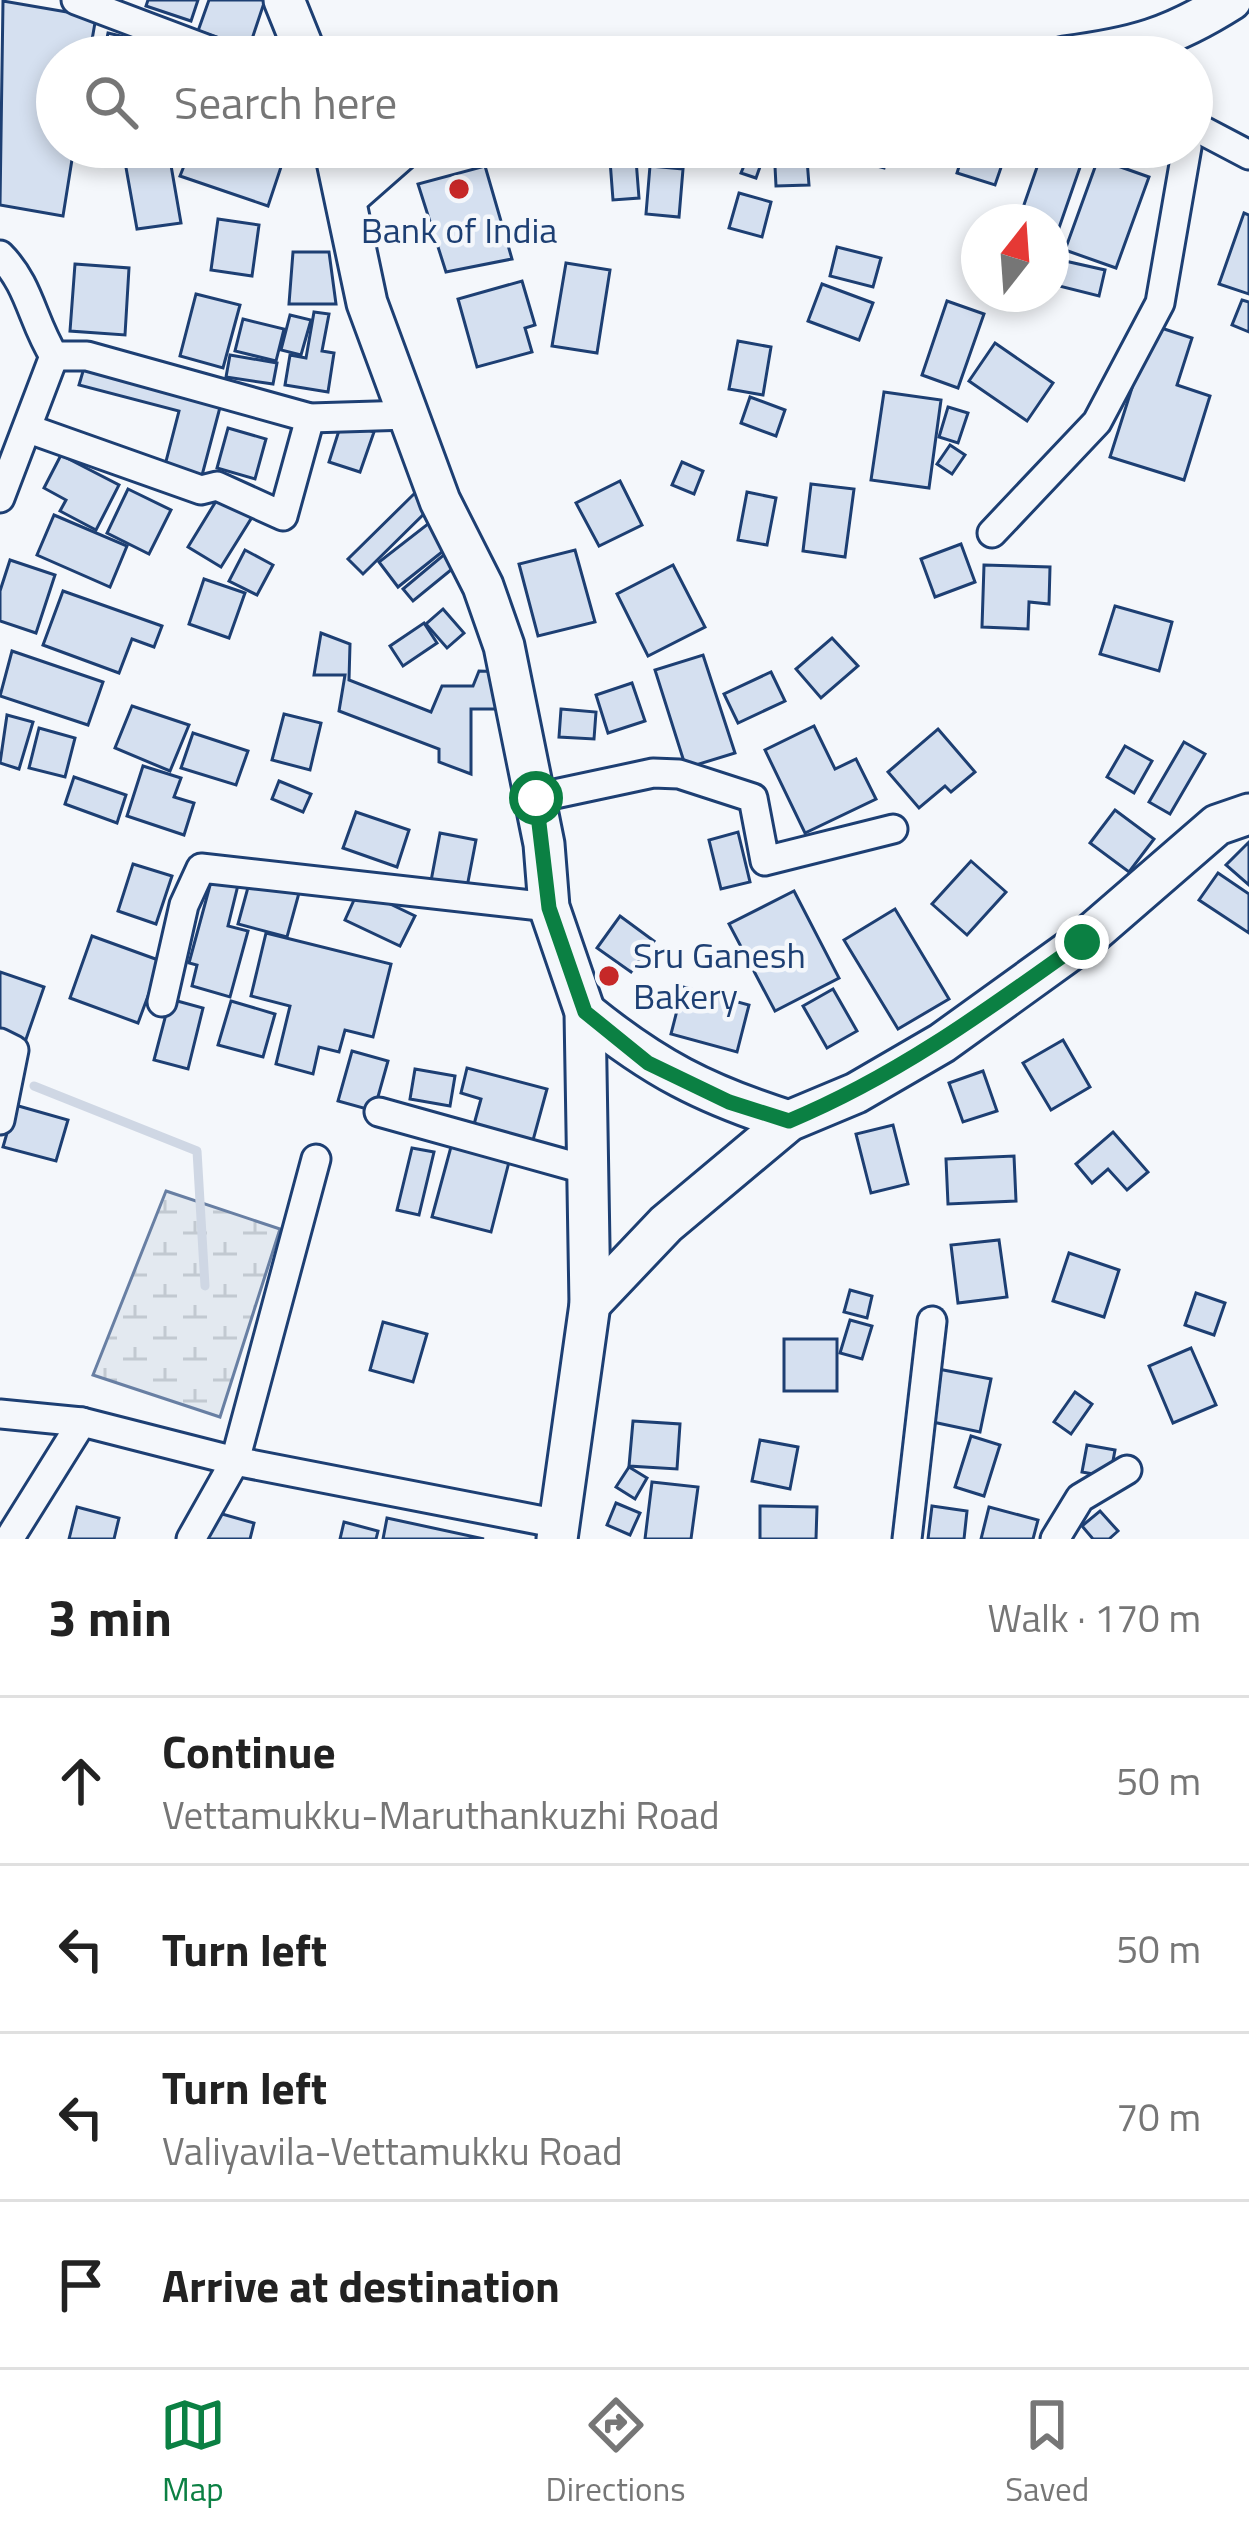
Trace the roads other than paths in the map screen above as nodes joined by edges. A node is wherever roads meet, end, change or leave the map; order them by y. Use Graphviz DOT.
graph roads {
  1 [pos="76,0"];
  2 [pos="284,0"];
  3 [pos="1232,0"];
  4 [pos="171,36"];
  5 [pos="299,36"];
  6 [pos="1170,36"];
  7 [pos="1213,135"];
  8 [pos="1249,155"];
  9 [pos="339,168"];
  10 [pos="380,168"];
  11 [pos="1183,168"];
  12 [pos="346,198"];
  13 [pos="0,255"];
  14 [pos="53,356"];
  15 [pos="409,415"];
  16 [pos="310,418"];
  17 [pos="28,428"];
  18 [pos="0,498"];
  19 [pos="992,532"];
  20 [pos="536,798"];
  21 [pos="1249,814"];
  22 [pos="893,829"];
  23 [pos="549,908"];
  24 [pos="162,1002"];
  25 [pos="585,1012"];
  26 [pos="0,1043"];
  27 [pos="379,1112"];
  28 [pos="0,1120"];
  29 [pos="789,1121"];
  30 [pos="316,1160"];
  31 [pos="591,1172"];
  32 [pos="590,1304"];
  33 [pos="932,1321"];
  34 [pos="0,1414"];
  35 [pos="82,1422"];
  36 [pos="235,1461"];
  37 [pos="1127,1470"];
  38 [pos="558,1531"];
  39 [pos="9,1539"];
  40 [pos="191,1539"];
  41 [pos="908,1539"];
  42 [pos="1055,1539"];
  1 -- 4 [label="street"];
  2 -- 5 [label="main road"];
  3 -- 6 [label="main road"];
  7 -- 8 [label="street"];
  9 -- 12 [label="main road"];
  10 -- 12 [label="main road"];
  11 -- 19 [label="street"];
  12 -- 15 [label="main road"];
  13 -- 14 [label="street"];
  14 -- 16 [label="street"];
  14 -- 17 [label="street"];
  15 -- 16 [label="street"];
  15 -- 20 [label="main road"];
  16 -- 17 [label="street"];
  17 -- 18 [label="street"];
  20 -- 22 [label="street"];
  20 -- 23 [label="main road"];
  21 -- 29 [label="main road"];
  23 -- 24 [label="street"];
  23 -- 25 [label="main road"];
  25 -- 29 [label="main road"];
  25 -- 31 [label="main road"];
  26 -- 28 [label="street"];
  27 -- 31 [label="street"];
  29 -- 32 [label="main road"];
  30 -- 36 [label="street"];
  31 -- 32 [label="main road"];
  32 -- 38 [label="main road"];
  33 -- 41 [label="street"];
  34 -- 35 [label="street"];
  35 -- 36 [label="street"];
  35 -- 39 [label="street"];
  36 -- 38 [label="street"];
  36 -- 40 [label="street"];
  37 -- 42 [label="street"];
}
